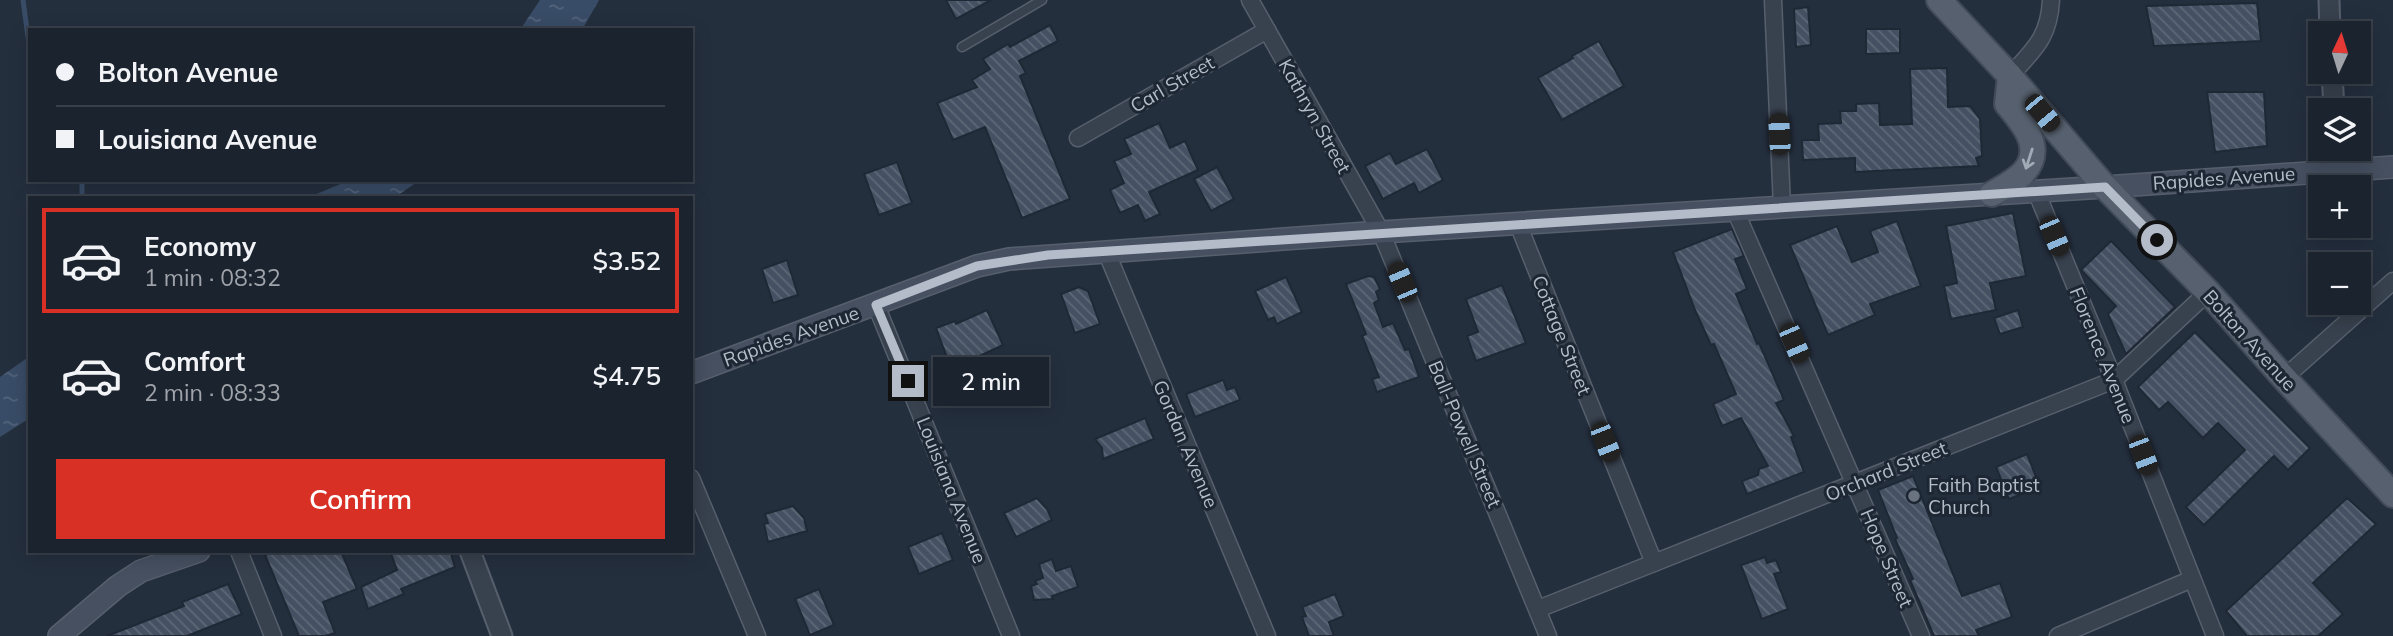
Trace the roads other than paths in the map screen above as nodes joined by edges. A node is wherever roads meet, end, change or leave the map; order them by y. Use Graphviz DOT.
graph roads {
  1 [pos="1042,0"];
  2 [pos="1250,0"];
  3 [pos="1773,0"];
  4 [pos="1938,0"];
  5 [pos="2051,0"];
  6 [pos="2329,0"];
  7 [pos="2330,21"];
  8 [pos="1267,30"];
  9 [pos="962,47"];
  10 [pos="2010,76"];
  11 [pos="1078,138"];
  12 [pos="2320,161"];
  13 [pos="2350,161"];
  14 [pos="2393,167"];
  15 [pos="2105,187"];
  16 [pos="2036,191"];
  17 [pos="1992,194"];
  18 [pos="1782,207"];
  19 [pos="1735,210"];
  20 [pos="1518,224"];
  21 [pos="1381,232"];
  22 [pos="1106,251"];
  23 [pos="2393,281"];
  24 [pos="2208,292"];
  25 [pos="876,305"];
  26 [pos="693,372"];
  27 [pos="2284,378"];
  28 [pos="2114,380"];
  29 [pos="693,483"];
  30 [pos="1855,483"];
  31 [pos="2393,495"];
  32 [pos="193,553"];
  33 [pos="240,553"];
  34 [pos="471,553"];
  35 [pos="1654,563"];
  36 [pos="2192,579"];
  37 [pos="1538,609"];
  38 [pos="59,636"];
  39 [pos="273,636"];
  40 [pos="502,636"];
  41 [pos="757,636"];
  42 [pos="1011,636"];
  43 [pos="1267,636"];
  44 [pos="1548,636"];
  45 [pos="1921,636"];
  46 [pos="2058,636"];
  47 [pos="2215,636"];
  1 -- 9 [label="lane"];
  2 -- 8 [label="street, Kathryn Street"];
  3 -- 18 [label="street"];
  4 -- 10 [label="main road, Bolton Avenue"];
  5 -- 10 [label="street"];
  6 -- 7 [label="street"];
  8 -- 11 [label="street, Carl Street"];
  8 -- 21 [label="street, Kathryn Street"];
  10 -- 15 [label="main road, Bolton Avenue"];
  10 -- 17 [label="main road, one-way"];
  12 -- 15 [label="main road, Rapides Avenue"];
  13 -- 14 [label="main road, Rapides Avenue"];
  15 -- 16 [label="main road, Rapides Avenue"];
  15 -- 24 [label="main road, Bolton Avenue"];
  16 -- 17 [label="main road, Rapides Avenue"];
  16 -- 28 [label="street, Florence Avenue"];
  17 -- 18 [label="main road, Rapides Avenue"];
  18 -- 19 [label="main road, Rapides Avenue"];
  19 -- 20 [label="main road, Rapides Avenue"];
  19 -- 30 [label="street, Hope Street"];
  20 -- 21 [label="main road, Rapides Avenue"];
  20 -- 35 [label="street, Cottage Street"];
  21 -- 22 [label="main road, Rapides Avenue"];
  21 -- 37 [label="street, Ball-Powell Street"];
  22 -- 25 [label="main road, Rapides Avenue"];
  22 -- 43 [label="street, Gordan Avenue"];
  23 -- 27 [label="street"];
  24 -- 27 [label="main road, Bolton Avenue"];
  24 -- 28 [label="street, Orchard Street"];
  25 -- 26 [label="main road, Rapides Avenue"];
  25 -- 42 [label="street, Louisiana Avenue"];
  27 -- 31 [label="main road, Bolton Avenue"];
  28 -- 30 [label="street, Orchard Street"];
  28 -- 36 [label="street, Florence Avenue"];
  29 -- 41 [label="street"];
  30 -- 35 [label="street, Orchard Street"];
  30 -- 45 [label="street, Hope Street"];
  32 -- 38 [label="main road"];
  33 -- 39 [label="street"];
  34 -- 40 [label="street"];
  35 -- 37 [label="street, Orchard Street"];
  36 -- 46 [label="street"];
  36 -- 47 [label="street, Florence Avenue"];
  37 -- 44 [label="street, Ball-Powell Street"];
}
